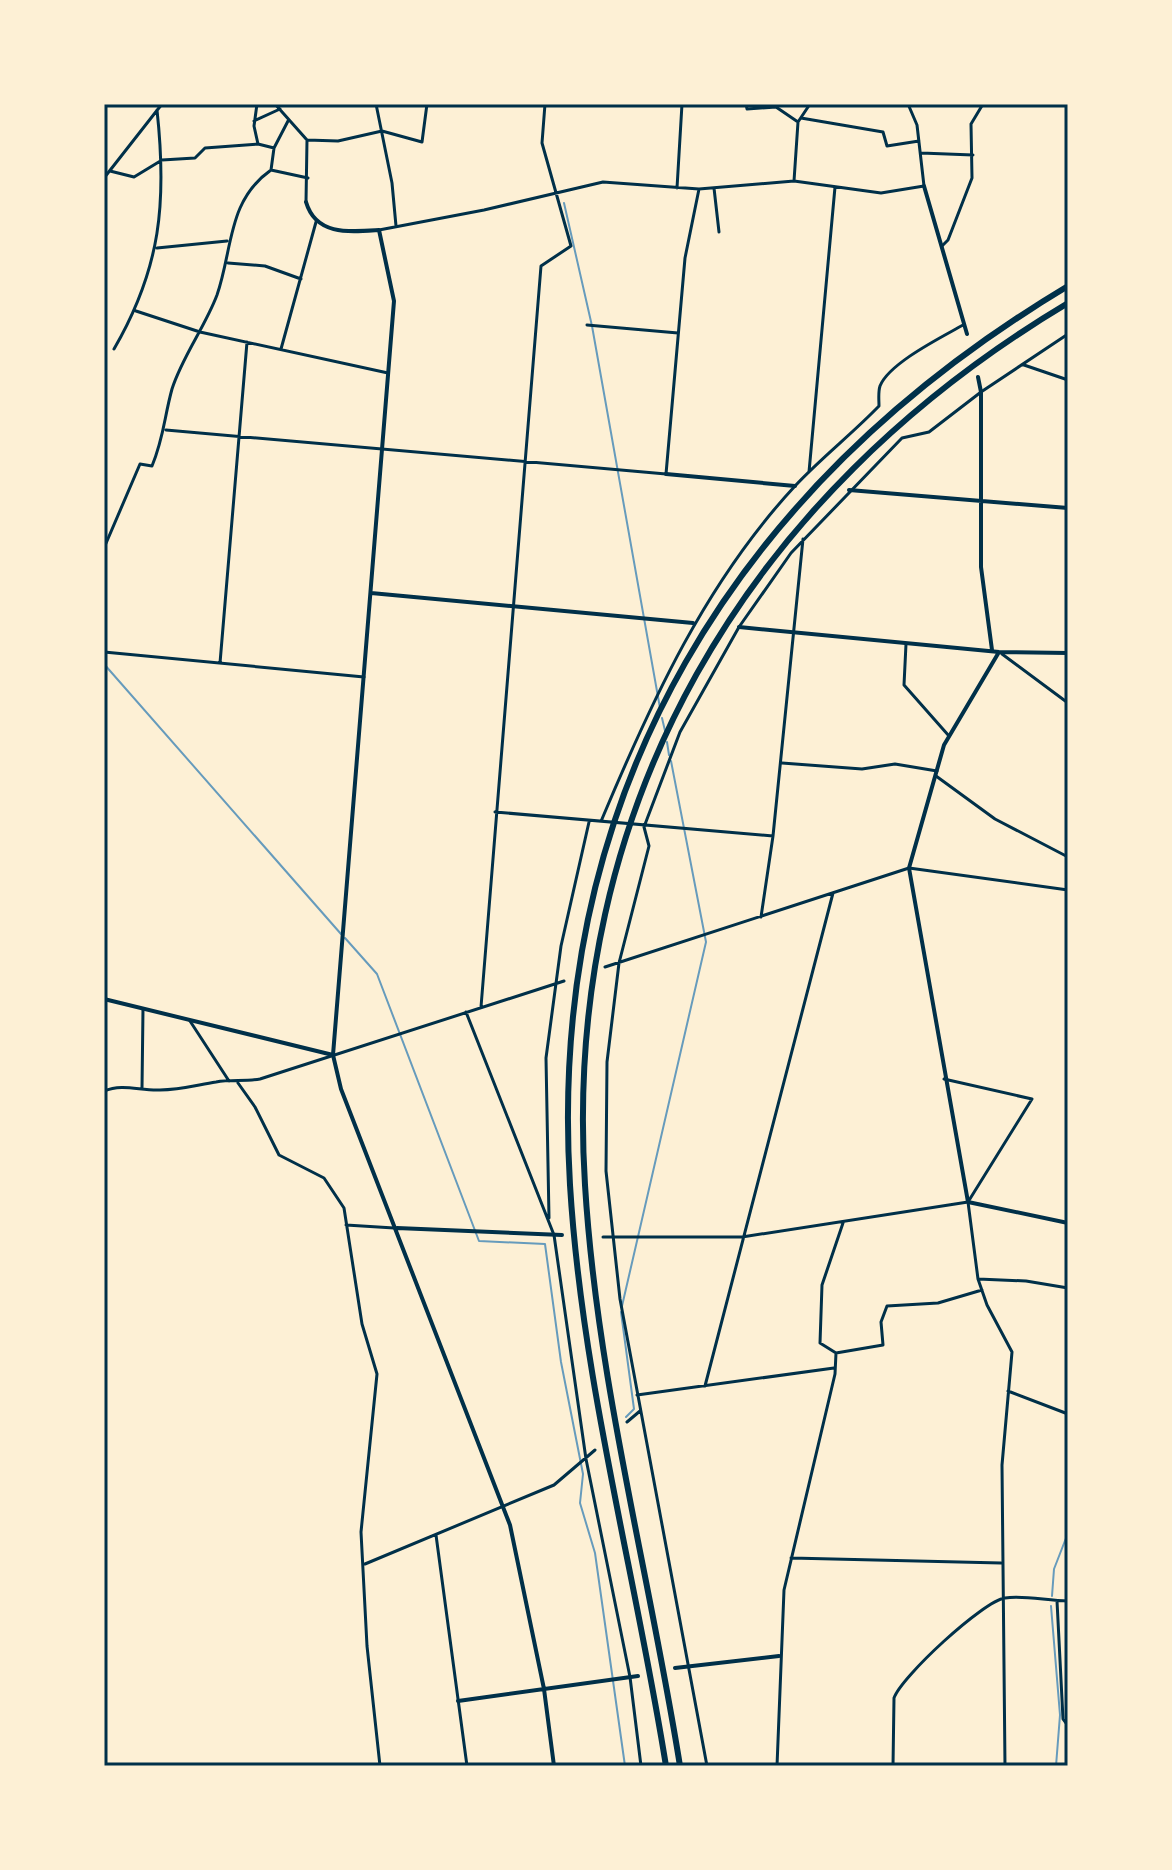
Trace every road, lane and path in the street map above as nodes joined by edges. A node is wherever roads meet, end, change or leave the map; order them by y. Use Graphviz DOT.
graph roads {
  1 [pos="162,104"];
  2 [pos="257,104"];
  3 [pos="275,104"];
  4 [pos="376,104"];
  5 [pos="427,104"];
  6 [pos="545,104"];
  7 [pos="682,104"];
  8 [pos="746,104"];
  9 [pos="810,104"];
  10 [pos="908,104"];
  11 [pos="983,104"];
  12 [pos="280,109"];
  13 [pos="157,110"];
  14 [pos="289,120"];
  15 [pos="799,120"];
  16 [pos="254,121"];
  17 [pos="382,131"];
  18 [pos="307,140"];
  19 [pos="919,141"];
  20 [pos="258,144"];
  21 [pos="274,148"];
  22 [pos="921,153"];
  23 [pos="973,155"];
  24 [pos="162,160"];
  25 [pos="271,170"];
  26 [pos="110,171"];
  27 [pos="104,178"];
  28 [pos="308,178"];
  29 [pos="794,181"];
  30 [pos="924,186"];
  31 [pos="714,187"];
  32 [pos="835,187"];
  33 [pos="677,188"];
  34 [pos="699,189"];
  35 [pos="558,192"];
  36 [pos="306,202"];
  37 [pos="316,222"];
  38 [pos="396,226"];
  39 [pos="379,230"];
  40 [pos="719,232"];
  41 [pos="227,241"];
  42 [pos="941,246"];
  43 [pos="157,248"];
  44 [pos="228,263"];
  45 [pos="301,279"];
  46 [pos="1068,286"];
  47 [pos="1068,303"];
  48 [pos="136,311"];
  49 [pos="587,325"];
  50 [pos="963,325"];
  51 [pos="200,332"];
  52 [pos="678,333"];
  53 [pos="967,334"];
  54 [pos="1068,334"];
  55 [pos="247,342"];
  56 [pos="114,349"];
  57 [pos="281,349"];
  58 [pos="1024,365"];
  59 [pos="388,373"];
  60 [pos="978,377"];
  61 [pos="1068,380"];
  62 [pos="981,392"];
  63 [pos="166,430"];
  64 [pos="238,438"];
  65 [pos="383,450"];
  66 [pos="523,464"];
  67 [pos="809,472"];
  68 [pos="666,474"];
  69 [pos="795,486"];
  70 [pos="849,490"];
  71 [pos="979,501"];
  72 [pos="1068,508"];
  73 [pos="803,539"];
  74 [pos="104,548"];
  75 [pos="371,593"];
  76 [pos="512,607"];
  77 [pos="693,623"];
  78 [pos="739,627"];
  79 [pos="794,632"];
  80 [pos="906,641"];
  81 [pos="992,650"];
  82 [pos="104,652"];
  83 [pos="999,652"];
  84 [pos="1068,653"];
  85 [pos="220,663"];
  86 [pos="364,677"];
  87 [pos="1068,703"];
  88 [pos="949,736"];
  89 [pos="781,763"];
  90 [pos="936,774"];
  91 [pos="495,812"];
  92 [pos="602,819"];
  93 [pos="589,822"];
  94 [pos="644,827"];
  95 [pos="773,836"];
  96 [pos="1068,857"];
  97 [pos="909,868"];
  98 [pos="1068,890"];
  99 [pos="833,893"];
  100 [pos="761,917"];
  101 [pos="619,963"];
  102 [pos="605,967"];
  103 [pos="564,981"];
  104 [pos="555,984"];
  105 [pos="104,999"];
  106 [pos="481,1007"];
  107 [pos="143,1009"];
  108 [pos="466,1012"];
  109 [pos="189,1020"];
  110 [pos="333,1055"];
  111 [pos="944,1079"];
  112 [pos="229,1081"];
  113 [pos="238,1083"];
  114 [pos="142,1089"];
  115 [pos="104,1091"];
  116 [pos="968,1202"];
  117 [pos="549,1219"];
  118 [pos="843,1223"];
  119 [pos="1068,1223"];
  120 [pos="346,1225"];
  121 [pos="396,1228"];
  122 [pos="554,1235"];
  123 [pos="562,1235"];
  124 [pos="603,1237"];
  125 [pos="742,1237"];
  126 [pos="613,1238"];
  127 [pos="978,1279"];
  128 [pos="1068,1288"];
  129 [pos="982,1290"];
  130 [pos="836,1353"];
  131 [pos="834,1368"];
  132 [pos="705,1386"];
  133 [pos="1008,1391"];
  134 [pos="637,1395"];
  135 [pos="640,1411"];
  136 [pos="1068,1414"];
  137 [pos="627,1422"];
  138 [pos="595,1450"];
  139 [pos="586,1459"];
  140 [pos="501,1506"];
  141 [pos="436,1535"];
  142 [pos="791,1558"];
  143 [pos="1001,1563"];
  144 [pos="365,1564"];
  145 [pos="1002,1598"];
  146 [pos="1057,1601"];
  147 [pos="1068,1601"];
  148 [pos="779,1656"];
  149 [pos="688,1667"];
  150 [pos="675,1668"];
  151 [pos="638,1676"];
  152 [pos="630,1677"];
  153 [pos="544,1689"];
  154 [pos="458,1701"];
  155 [pos="1068,1726"];
  156 [pos="380,1766"];
  157 [pos="467,1766"];
  158 [pos="554,1766"];
  159 [pos="641,1766"];
  160 [pos="666,1766"];
  161 [pos="680,1766"];
  162 [pos="707,1766"];
  163 [pos="777,1766"];
  164 [pos="893,1766"];
  165 [pos="1005,1766"];
  1 -- 13 [label="street"];
  2 -- 16 [label="street"];
  3 -- 12 [label="street"];
  4 -- 17 [label="street"];
  5 -- 17 [label="street"];
  6 -- 35 [label="street"];
  7 -- 33 [label="street"];
  8 -- 15 [label="street"];
  9 -- 15 [label="street"];
  10 -- 19 [label="street"];
  11 -- 23 [label="street"];
  12 -- 14 [label="street"];
  12 -- 16 [label="street"];
  13 -- 24 [label="street"];
  13 -- 26 [label="street"];
  14 -- 18 [label="street"];
  14 -- 21 [label="street"];
  15 -- 19 [label="street"];
  15 -- 29 [label="street"];
  16 -- 20 [label="street"];
  17 -- 18 [label="street"];
  17 -- 38 [label="street"];
  18 -- 28 [label="street"];
  19 -- 22 [label="street"];
  20 -- 21 [label="street"];
  20 -- 24 [label="street"];
  21 -- 25 [label="street"];
  22 -- 23 [label="street"];
  22 -- 30 [label="street"];
  23 -- 42 [label="street"];
  24 -- 26 [label="street"];
  24 -- 43 [label="street"];
  25 -- 28 [label="street"];
  25 -- 41 [label="street"];
  26 -- 27 [label="street"];
  28 -- 36 [label="street"];
  29 -- 31 [label="street"];
  29 -- 32 [label="street"];
  30 -- 32 [label="street"];
  30 -- 42 [label="street"];
  31 -- 34 [label="street"];
  31 -- 40 [label="street"];
  32 -- 67 [label="street"];
  33 -- 34 [label="street"];
  33 -- 35 [label="street"];
  34 -- 52 [label="street"];
  35 -- 38 [label="street"];
  35 -- 66 [label="street"];
  36 -- 37 [label="street"];
  37 -- 39 [label="street"];
  37 -- 45 [label="street"];
  38 -- 39 [label="street"];
  39 -- 59 [label="street"];
  41 -- 43 [label="street"];
  41 -- 44 [label="street"];
  42 -- 50 [label="street"];
  43 -- 48 [label="street"];
  44 -- 45 [label="street"];
  44 -- 51 [label="street"];
  45 -- 57 [label="street"];
  46 -- 160 [label="highway"];
  47 -- 161 [label="highway"];
  48 -- 51 [label="street"];
  48 -- 56 [label="street"];
  49 -- 52 [label="street"];
  50 -- 53 [label="street"];
  50 -- 67 [label="street"];
  51 -- 55 [label="street"];
  51 -- 63 [label="street"];
  52 -- 68 [label="street"];
  54 -- 58 [label="street"];
  55 -- 57 [label="street"];
  55 -- 64 [label="street"];
  57 -- 59 [label="street"];
  58 -- 61 [label="street"];
  58 -- 62 [label="street"];
  59 -- 65 [label="street"];
  60 -- 62 [label="street"];
  62 -- 70 [label="street"];
  62 -- 71 [label="street"];
  63 -- 64 [label="street"];
  63 -- 74 [label="street"];
  64 -- 65 [label="street"];
  64 -- 85 [label="street"];
  65 -- 66 [label="street"];
  65 -- 75 [label="street"];
  66 -- 68 [label="street"];
  66 -- 76 [label="street"];
  67 -- 69 [label="street"];
  68 -- 69 [label="street"];
  69 -- 77 [label="street"];
  70 -- 71 [label="street"];
  70 -- 73 [label="street"];
  71 -- 72 [label="street"];
  71 -- 81 [label="street"];
  73 -- 78 [label="street"];
  73 -- 79 [label="street"];
  75 -- 76 [label="street"];
  75 -- 86 [label="street"];
  76 -- 77 [label="street"];
  76 -- 91 [label="street"];
  77 -- 92 [label="street"];
  78 -- 79 [label="street"];
  78 -- 94 [label="street"];
  79 -- 80 [label="street"];
  79 -- 89 [label="street"];
  80 -- 81 [label="street"];
  80 -- 88 [label="street"];
  81 -- 83 [label="street"];
  82 -- 85 [label="street"];
  83 -- 84 [label="street"];
  83 -- 87 [label="street"];
  83 -- 88 [label="street"];
  85 -- 86 [label="street"];
  86 -- 110 [label="street"];
  88 -- 90 [label="street"];
  89 -- 90 [label="street"];
  89 -- 95 [label="street"];
  90 -- 96 [label="street"];
  90 -- 97 [label="street"];
  91 -- 93 [label="street"];
  91 -- 106 [label="street"];
  92 -- 93 [label="street"];
  92 -- 94 [label="street"];
  93 -- 104 [label="street"];
  94 -- 95 [label="street"];
  94 -- 101 [label="street"];
  95 -- 100 [label="street"];
  97 -- 98 [label="street"];
  97 -- 99 [label="street"];
  97 -- 111 [label="street"];
  99 -- 100 [label="street"];
  99 -- 125 [label="street"];
  100 -- 101 [label="street"];
  101 -- 102 [label="street"];
  101 -- 126 [label="street"];
  103 -- 104 [label="street"];
  104 -- 106 [label="street"];
  104 -- 117 [label="street"];
  105 -- 107 [label="street"];
  106 -- 108 [label="street"];
  107 -- 109 [label="street"];
  107 -- 114 [label="street"];
  108 -- 110 [label="street"];
  108 -- 117 [label="street"];
  109 -- 110 [label="street"];
  109 -- 112 [label="street"];
  110 -- 113 [label="street"];
  110 -- 121 [label="street"];
  111 -- 116 [label="street"];
  111 -- 116 [label="street"];
  112 -- 113 [label="street"];
  112 -- 114 [label="street"];
  113 -- 120 [label="street"];
  114 -- 115 [label="street"];
  116 -- 118 [label="street"];
  116 -- 119 [label="street"];
  116 -- 127 [label="street"];
  117 -- 122 [label="street"];
  118 -- 125 [label="street"];
  118 -- 130 [label="street"];
  120 -- 121 [label="street"];
  120 -- 144 [label="street"];
  121 -- 122 [label="street"];
  121 -- 140 [label="street"];
  122 -- 123 [label="street"];
  122 -- 139 [label="street"];
  124 -- 126 [label="street"];
  125 -- 126 [label="street"];
  125 -- 132 [label="street"];
  126 -- 134 [label="street"];
  127 -- 128 [label="street"];
  127 -- 129 [label="street"];
  129 -- 130 [label="street"];
  129 -- 133 [label="street"];
  130 -- 131 [label="street"];
  131 -- 132 [label="street"];
  131 -- 142 [label="street"];
  132 -- 134 [label="street"];
  133 -- 136 [label="street"];
  133 -- 143 [label="street"];
  134 -- 135 [label="street"];
  135 -- 137 [label="street"];
  135 -- 149 [label="street"];
  138 -- 139 [label="street"];
  139 -- 140 [label="street"];
  139 -- 152 [label="street"];
  140 -- 141 [label="street"];
  140 -- 153 [label="street"];
  141 -- 144 [label="street"];
  141 -- 154 [label="street"];
  142 -- 143 [label="street"];
  142 -- 148 [label="street"];
  143 -- 145 [label="street"];
  144 -- 156 [label="street"];
  145 -- 146 [label="street"];
  145 -- 164 [label="street"];
  145 -- 165 [label="street"];
  146 -- 147 [label="street"];
  146 -- 155 [label="street"];
  148 -- 149 [label="street"];
  148 -- 163 [label="street"];
  149 -- 150 [label="street"];
  149 -- 162 [label="street"];
  151 -- 152 [label="street"];
  152 -- 153 [label="street"];
  152 -- 159 [label="street"];
  153 -- 154 [label="street"];
  153 -- 158 [label="street"];
  154 -- 157 [label="street"];
}
